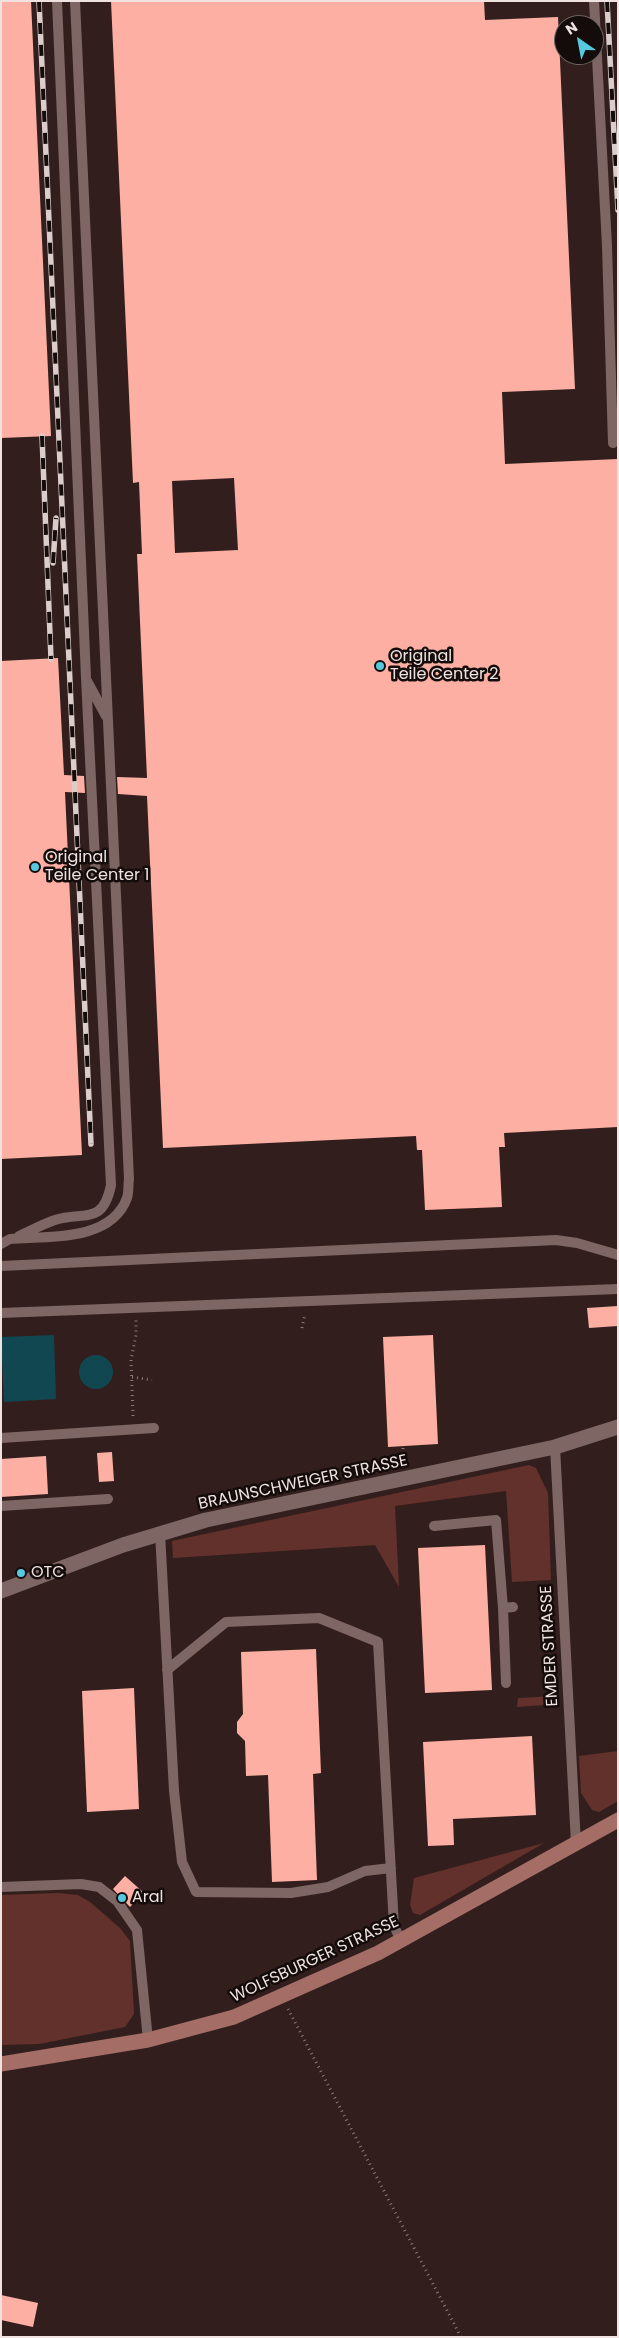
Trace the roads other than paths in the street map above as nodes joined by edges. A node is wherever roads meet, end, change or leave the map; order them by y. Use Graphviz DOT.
graph roads {
  1 [pos="57,1"];
  2 [pos="75,1"];
  3 [pos="594,1"];
  4 [pos="613,443"];
  5 [pos="86,678"];
  6 [pos="108,719"];
  7 [pos="6,1242"];
  8 [pos="618,1255"];
  9 [pos="1,1266"];
  10 [pos="618,1289"];
  11 [pos="1,1313"];
  12 [pos="618,1427"];
  13 [pos="154,1428"];
  14 [pos="1,1438"];
  15 [pos="555,1447"];
  16 [pos="108,1499"];
  17 [pos="1,1506"];
  18 [pos="434,1526"];
  19 [pos="160,1533"];
  20 [pos="1,1591"];
  21 [pos="167,1670"];
  22 [pos="506,1683"];
  23 [pos="618,1820"];
  24 [pos="576,1844"];
  25 [pos="391,1868"];
  26 [pos="1,1887"];
  27 [pos="401,1940"];
  28 [pos="148,2040"];
  29 [pos="1,2064"];
  1 -- 5 [label="lane"];
  2 -- 6 [label="lane"];
  3 -- 4 [label="lane"];
  5 -- 6 [label="lane"];
  5 -- 7 [label="lane"];
  6 -- 7 [label="lane"];
  8 -- 9 [label="lane"];
  10 -- 11 [label="lane"];
  12 -- 15 [label="street, BRAUNSCHWEIGER STRASSE"];
  13 -- 14 [label="lane"];
  15 -- 19 [label="street, BRAUNSCHWEIGER STRASSE"];
  15 -- 24 [label="lane, EMDER STRASSE"];
  16 -- 17 [label="lane"];
  18 -- 22 [label="lane"];
  19 -- 20 [label="street, BRAUNSCHWEIGER STRASSE"];
  19 -- 21 [label="lane"];
  21 -- 25 [label="lane"];
  21 -- 25 [label="lane"];
  23 -- 24 [label="street, WOLFSBURGER STRASSE"];
  24 -- 27 [label="street, WOLFSBURGER STRASSE"];
  25 -- 27 [label="lane"];
  26 -- 28 [label="lane"];
  27 -- 28 [label="street, WOLFSBURGER STRASSE"];
  28 -- 29 [label="street, WOLFSBURGER STRASSE"];
}
